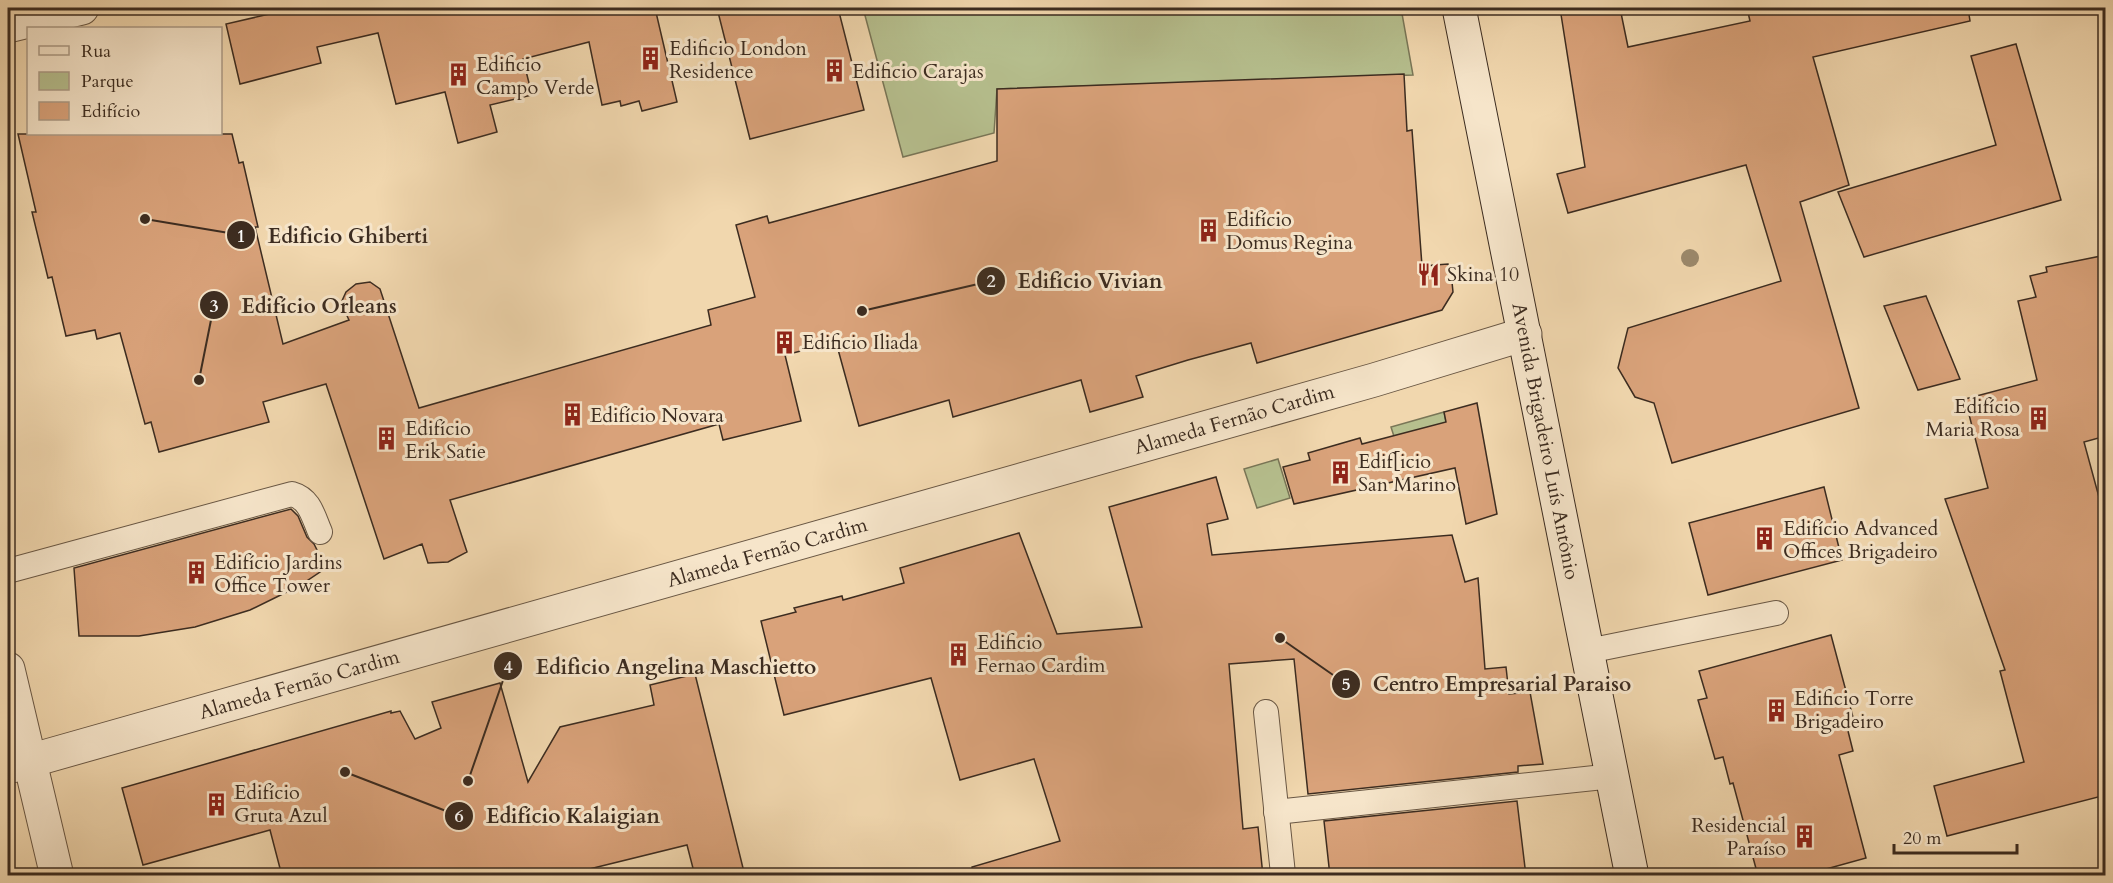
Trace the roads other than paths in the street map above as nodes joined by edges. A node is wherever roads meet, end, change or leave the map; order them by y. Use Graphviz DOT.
graph roads {
  1 [pos="82,8"];
  2 [pos="1459,8"];
  3 [pos="8,26"];
  4 [pos="1525,334"];
  5 [pos="320,532"];
  6 [pos="8,571"];
  7 [pos="1776,613"];
  8 [pos="1588,651"];
  9 [pos="8,669"];
  10 [pos="1266,712"];
  11 [pos="18,764"];
  12 [pos="1613,776"];
  13 [pos="1276,812"];
  14 [pos="1283,874"];
  15 [pos="57,876"];
  16 [pos="1632,876"];
  1 -- 3 [label="street"];
  2 -- 4 [label="street, Avenida Brigadeiro Luís Antônio"];
  4 -- 8 [label="street, Avenida Brigadeiro Luís Antônio"];
  4 -- 11 [label="street, Alameda Fernão Cardim"];
  5 -- 6 [label="lane"];
  7 -- 8 [label="lane"];
  8 -- 12 [label="street, Avenida Brigadeiro Luís Antônio"];
  9 -- 11 [label="street"];
  10 -- 13 [label="lane"];
  11 -- 15 [label="street"];
  12 -- 13 [label="lane"];
  12 -- 16 [label="street, Avenida Brigadeiro Luís Antônio"];
  13 -- 14 [label="lane"];
}
